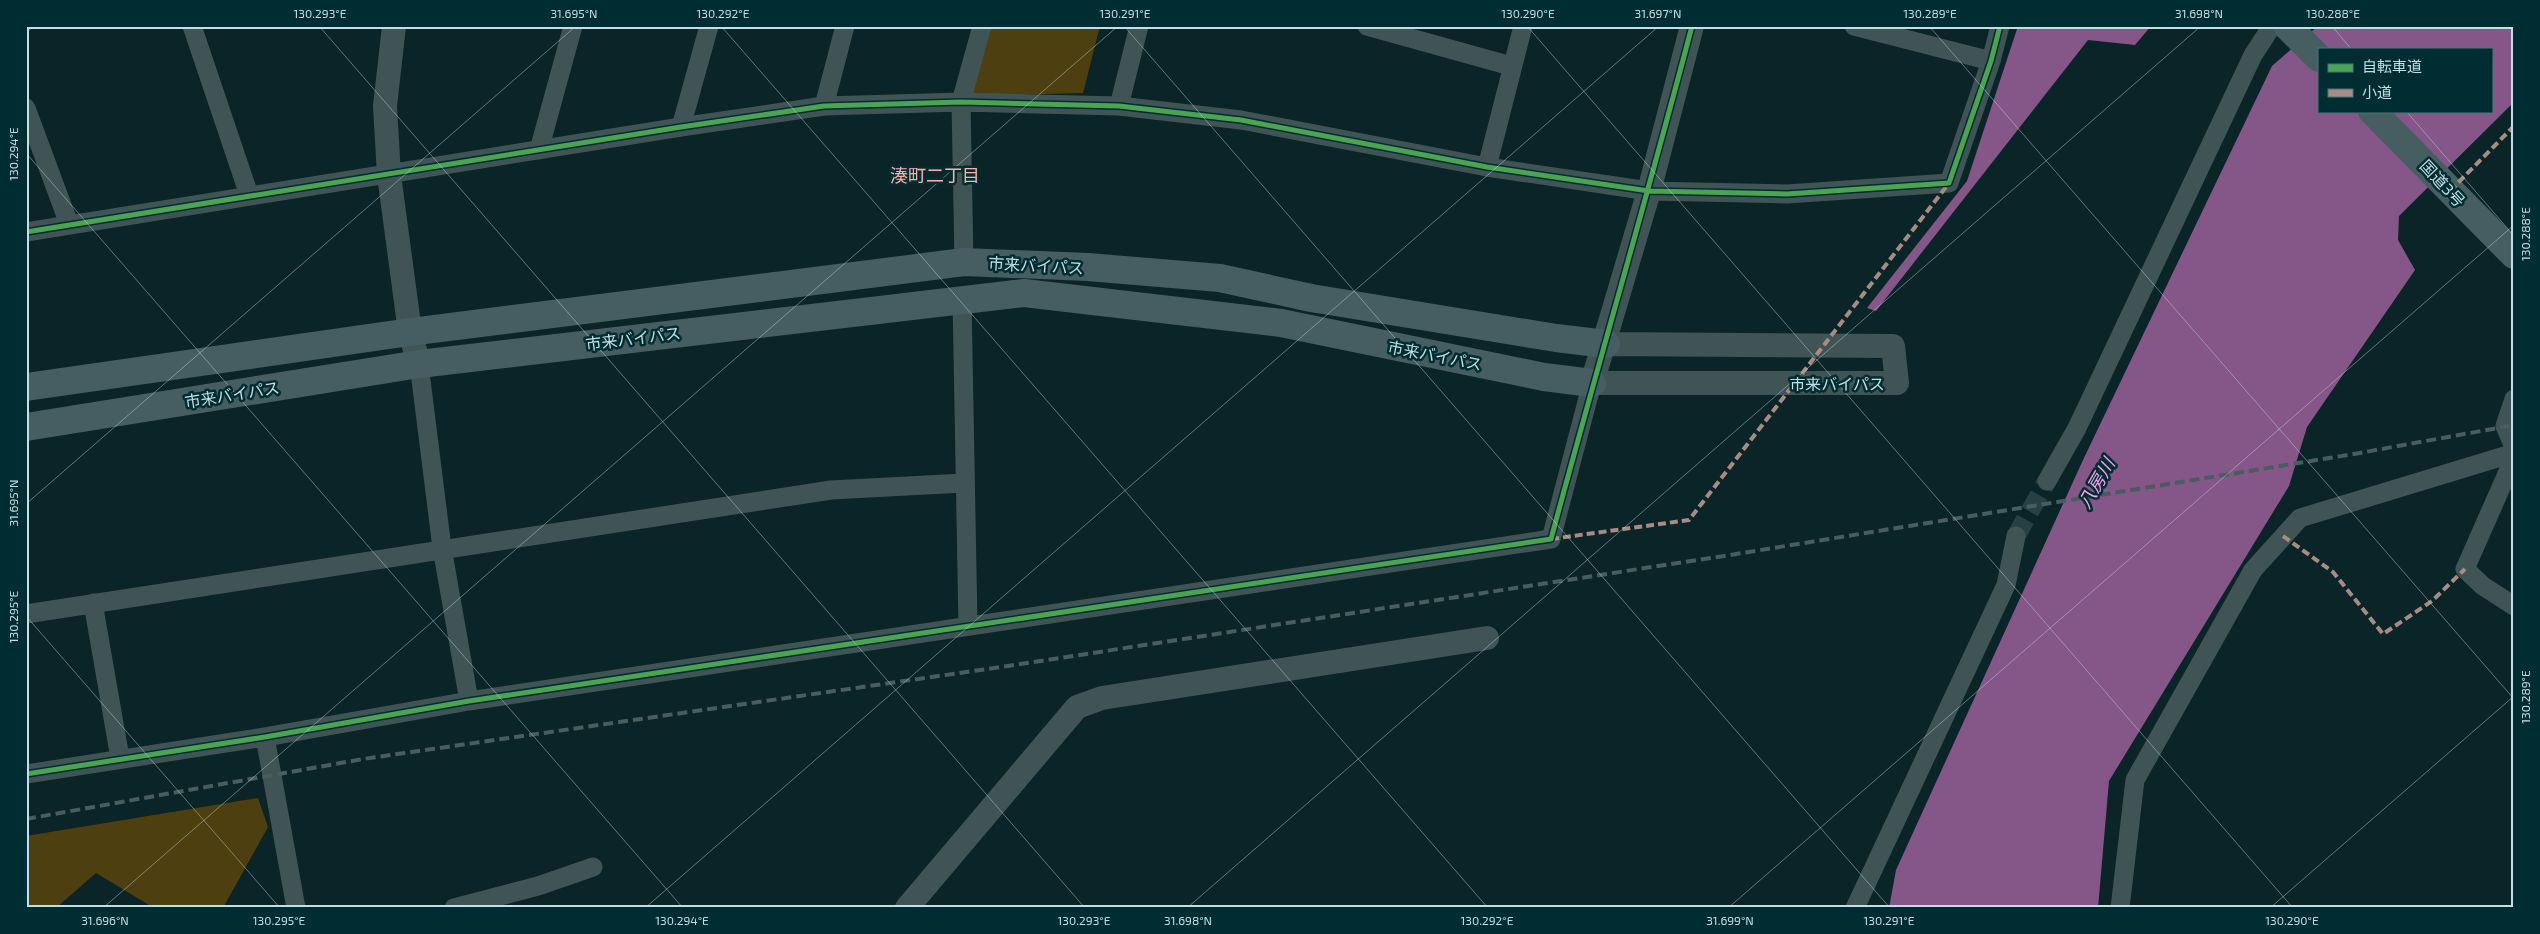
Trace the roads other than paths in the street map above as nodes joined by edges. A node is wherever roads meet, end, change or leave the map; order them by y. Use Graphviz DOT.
graph roads {
  1 [pos="192,26"];
  2 [pos="394,26"];
  3 [pos="573,26"];
  4 [pos="709,26"];
  5 [pos="845,26"];
  6 [pos="982,26"];
  7 [pos="1139,26"];
  8 [pos="1367,26"];
  9 [pos="1523,26"];
  10 [pos="1692,26"];
  11 [pos="1854,26"];
  12 [pos="2000,26"];
  13 [pos="2285,29"];
  14 [pos="2318,57"];
  15 [pos="1991,61"];
  16 [pos="1511,66"];
  17 [pos="961,102"];
  18 [pos="824,106"];
  19 [pos="1119,106"];
  20 [pos="26,108"];
  21 [pos="2373,112"];
  22 [pos="682,127"];
  23 [pos="539,150"];
  24 [pos="1487,167"];
  25 [pos="389,175"];
  26 [pos="1649,191"];
  27 [pos="250,195"];
  28 [pos="69,224"];
  29 [pos="26,232"];
  30 [pos="2514,255"];
  31 [pos="964,262"];
  32 [pos="962,299"];
  33 [pos="410,332"];
  34 [pos="1606,344"];
  35 [pos="418,364"];
  36 [pos="1592,383"];
  37 [pos="26,387"];
  38 [pos="2514,399"];
  39 [pos="26,428"];
  40 [pos="2514,447"];
  41 [pos="2514,453"];
  42 [pos="2514,458"];
  43 [pos="2047,482"];
  44 [pos="964,483"];
  45 [pos="2016,536"];
  46 [pos="442,548"];
  47 [pos="93,603"];
  48 [pos="2514,606"];
  49 [pos="26,614"];
  50 [pos="968,626"];
  51 [pos="1487,638"];
  52 [pos="469,701"];
  53 [pos="265,738"];
  54 [pos="120,758"];
  55 [pos="26,774"];
  56 [pos="593,867"];
  57 [pos="1856,907"];
  58 [pos="296,908"];
  59 [pos="454,908"];
  60 [pos="906,908"];
  61 [pos="2120,908"];
  1 -- 27 [label="street"];
  2 -- 25 [label="street"];
  3 -- 23 [label="street"];
  4 -- 22 [label="street"];
  5 -- 18 [label="street"];
  6 -- 17 [label="street"];
  7 -- 19 [label="street"];
  8 -- 16 [label="street"];
  9 -- 16 [label="street"];
  10 -- 26 [label="street"];
  11 -- 15 [label="street"];
  12 -- 15 [label="street"];
  13 -- 14 [label="highway"];
  13 -- 43 [label="street"];
  15 -- 26 [label="street"];
  16 -- 24 [label="street"];
  17 -- 18 [label="street"];
  17 -- 19 [label="street"];
  17 -- 31 [label="street"];
  18 -- 22 [label="street"];
  19 -- 24 [label="street"];
  20 -- 28 [label="street"];
  21 -- 30 [label="highway, 国道3号"];
  22 -- 23 [label="street"];
  23 -- 25 [label="street"];
  24 -- 26 [label="street"];
  25 -- 27 [label="street"];
  25 -- 33 [label="street"];
  26 -- 34 [label="street"];
  27 -- 28 [label="street"];
  28 -- 29 [label="street"];
  31 -- 33 [label="highway, 市来バイパス"];
  31 -- 34 [label="highway, 市来バイパス"];
  32 -- 35 [label="highway, 市来バイパス"];
  32 -- 36 [label="highway, 市来バイパス"];
  32 -- 44 [label="street"];
  33 -- 35 [label="street"];
  33 -- 37 [label="highway, 市来バイパス"];
  34 -- 36 [label="street"];
  34 -- 36 [label="street, 市来バイパス"];
  35 -- 39 [label="highway, 市来バイパス"];
  35 -- 46 [label="street"];
  36 -- 50 [label="street"];
  38 -- 40 [label="street"];
  41 -- 61 [label="street"];
  42 -- 48 [label="street"];
  44 -- 46 [label="street"];
  44 -- 50 [label="street"];
  45 -- 57 [label="street"];
  46 -- 47 [label="street"];
  46 -- 52 [label="street"];
  47 -- 49 [label="street"];
  47 -- 54 [label="street"];
  50 -- 52 [label="street"];
  51 -- 60 [label="street"];
  52 -- 53 [label="street"];
  53 -- 54 [label="street"];
  53 -- 58 [label="street"];
  54 -- 55 [label="street"];
  56 -- 59 [label="street"];
}
